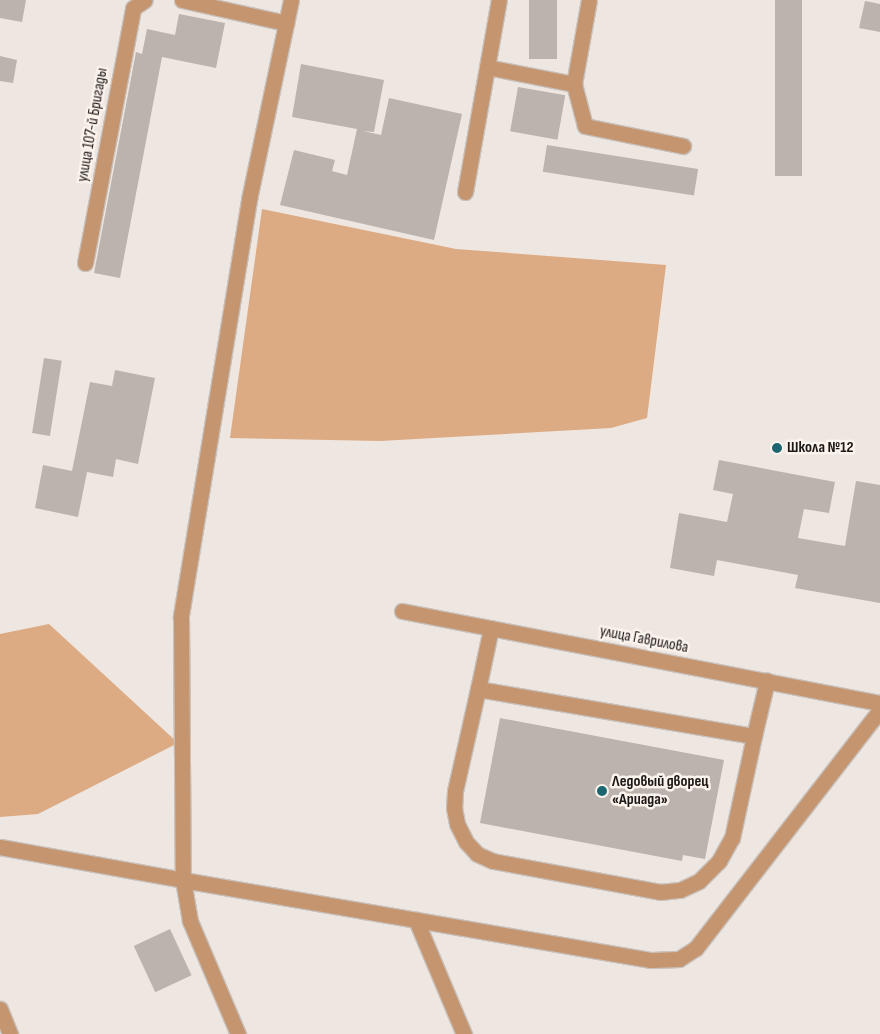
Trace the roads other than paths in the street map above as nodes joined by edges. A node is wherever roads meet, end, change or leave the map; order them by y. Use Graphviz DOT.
graph roads {
  1 [pos="145,0"];
  2 [pos="182,0"];
  3 [pos="291,0"];
  4 [pos="499,0"];
  5 [pos="589,0"];
  6 [pos="286,23"];
  7 [pos="487,67"];
  8 [pos="574,84"];
  9 [pos="683,146"];
  10 [pos="465,192"];
  11 [pos="85,264"];
  12 [pos="402,611"];
  13 [pos="491,628"];
  14 [pos="767,681"];
  15 [pos="478,689"];
  16 [pos="880,704"];
  17 [pos="880,710"];
  18 [pos="754,736"];
  19 [pos="0,847"];
  20 [pos="183,880"];
  21 [pos="416,920"];
  22 [pos="0,1010"];
  23 [pos="10,1034"];
  24 [pos="238,1034"];
  25 [pos="464,1034"];
  1 -- 11 [label="street, улица 107-й Бригады"];
  2 -- 6 [label="street"];
  3 -- 6 [label="street"];
  4 -- 7 [label="street"];
  5 -- 8 [label="street"];
  6 -- 20 [label="street"];
  7 -- 8 [label="street"];
  7 -- 10 [label="street"];
  8 -- 9 [label="street"];
  12 -- 13 [label="street, улица Гаврилова"];
  13 -- 14 [label="street, улица Гаврилова"];
  13 -- 15 [label="street"];
  14 -- 16 [label="street, улица Гаврилова"];
  14 -- 18 [label="street"];
  15 -- 18 [label="street"];
  15 -- 18 [label="street"];
  17 -- 21 [label="street"];
  19 -- 20 [label="street"];
  20 -- 21 [label="street"];
  20 -- 24 [label="street"];
  21 -- 25 [label="street"];
  22 -- 23 [label="street"];
}
